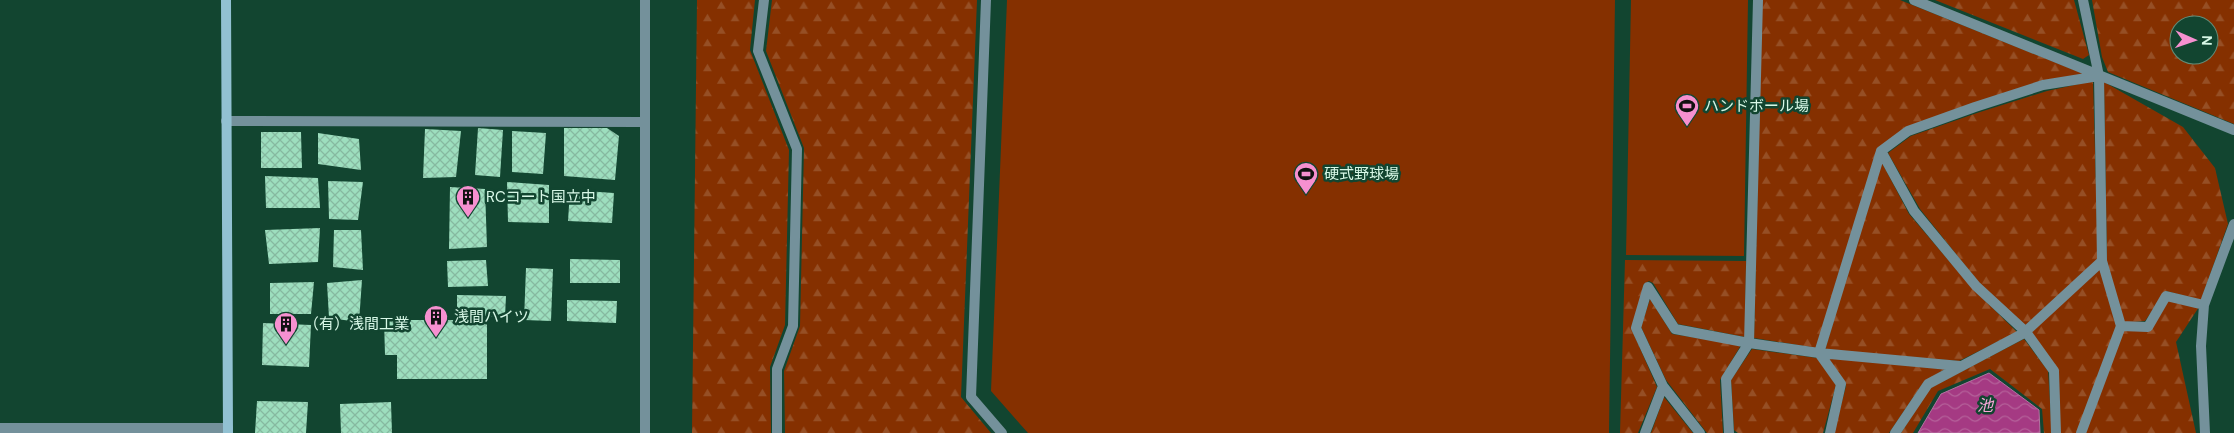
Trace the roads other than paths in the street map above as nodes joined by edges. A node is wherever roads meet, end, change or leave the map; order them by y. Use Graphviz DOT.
graph roads {
  1 [pos="226,0"];
  2 [pos="645,0"];
  3 [pos="764,0"];
  4 [pos="986,0"];
  5 [pos="1758,0"];
  6 [pos="1914,0"];
  7 [pos="2082,0"];
  8 [pos="2099,76"];
  9 [pos="226,121"];
  10 [pos="645,122"];
  11 [pos="2234,130"];
  12 [pos="1881,151"];
  13 [pos="2234,224"];
  14 [pos="2102,261"];
  15 [pos="2204,305"];
  16 [pos="2121,326"];
  17 [pos="2024,333"];
  18 [pos="1749,343"];
  19 [pos="1818,353"];
  20 [pos="1960,366"];
  21 [pos="1662,386"];
  22 [pos="0,428"];
  23 [pos="228,430"];
  24 [pos="646,433"];
  25 [pos="777,433"];
  26 [pos="1002,433"];
  27 [pos="1645,433"];
  28 [pos="1700,433"];
  29 [pos="1729,433"];
  30 [pos="1830,433"];
  31 [pos="1895,433"];
  32 [pos="2056,433"];
  33 [pos="2081,433"];
  34 [pos="2205,433"];
  1 -- 9 [label="street"];
  2 -- 10 [label="street"];
  3 -- 25 [label="street"];
  4 -- 26 [label="street"];
  5 -- 18 [label="street"];
  6 -- 8 [label="street"];
  7 -- 8 [label="street"];
  8 -- 11 [label="street"];
  8 -- 12 [label="street"];
  8 -- 14 [label="street"];
  9 -- 10 [label="street"];
  9 -- 23 [label="street"];
  10 -- 24 [label="street"];
  12 -- 17 [label="street"];
  12 -- 19 [label="street"];
  13 -- 15 [label="street"];
  14 -- 16 [label="street"];
  14 -- 17 [label="street"];
  15 -- 16 [label="street"];
  15 -- 34 [label="street"];
  16 -- 33 [label="street"];
  17 -- 20 [label="street"];
  17 -- 32 [label="street"];
  18 -- 19 [label="street"];
  18 -- 21 [label="street"];
  18 -- 29 [label="street"];
  19 -- 20 [label="street"];
  19 -- 30 [label="street"];
  20 -- 31 [label="street"];
  21 -- 27 [label="street"];
  21 -- 28 [label="street"];
  22 -- 23 [label="street"];
}
